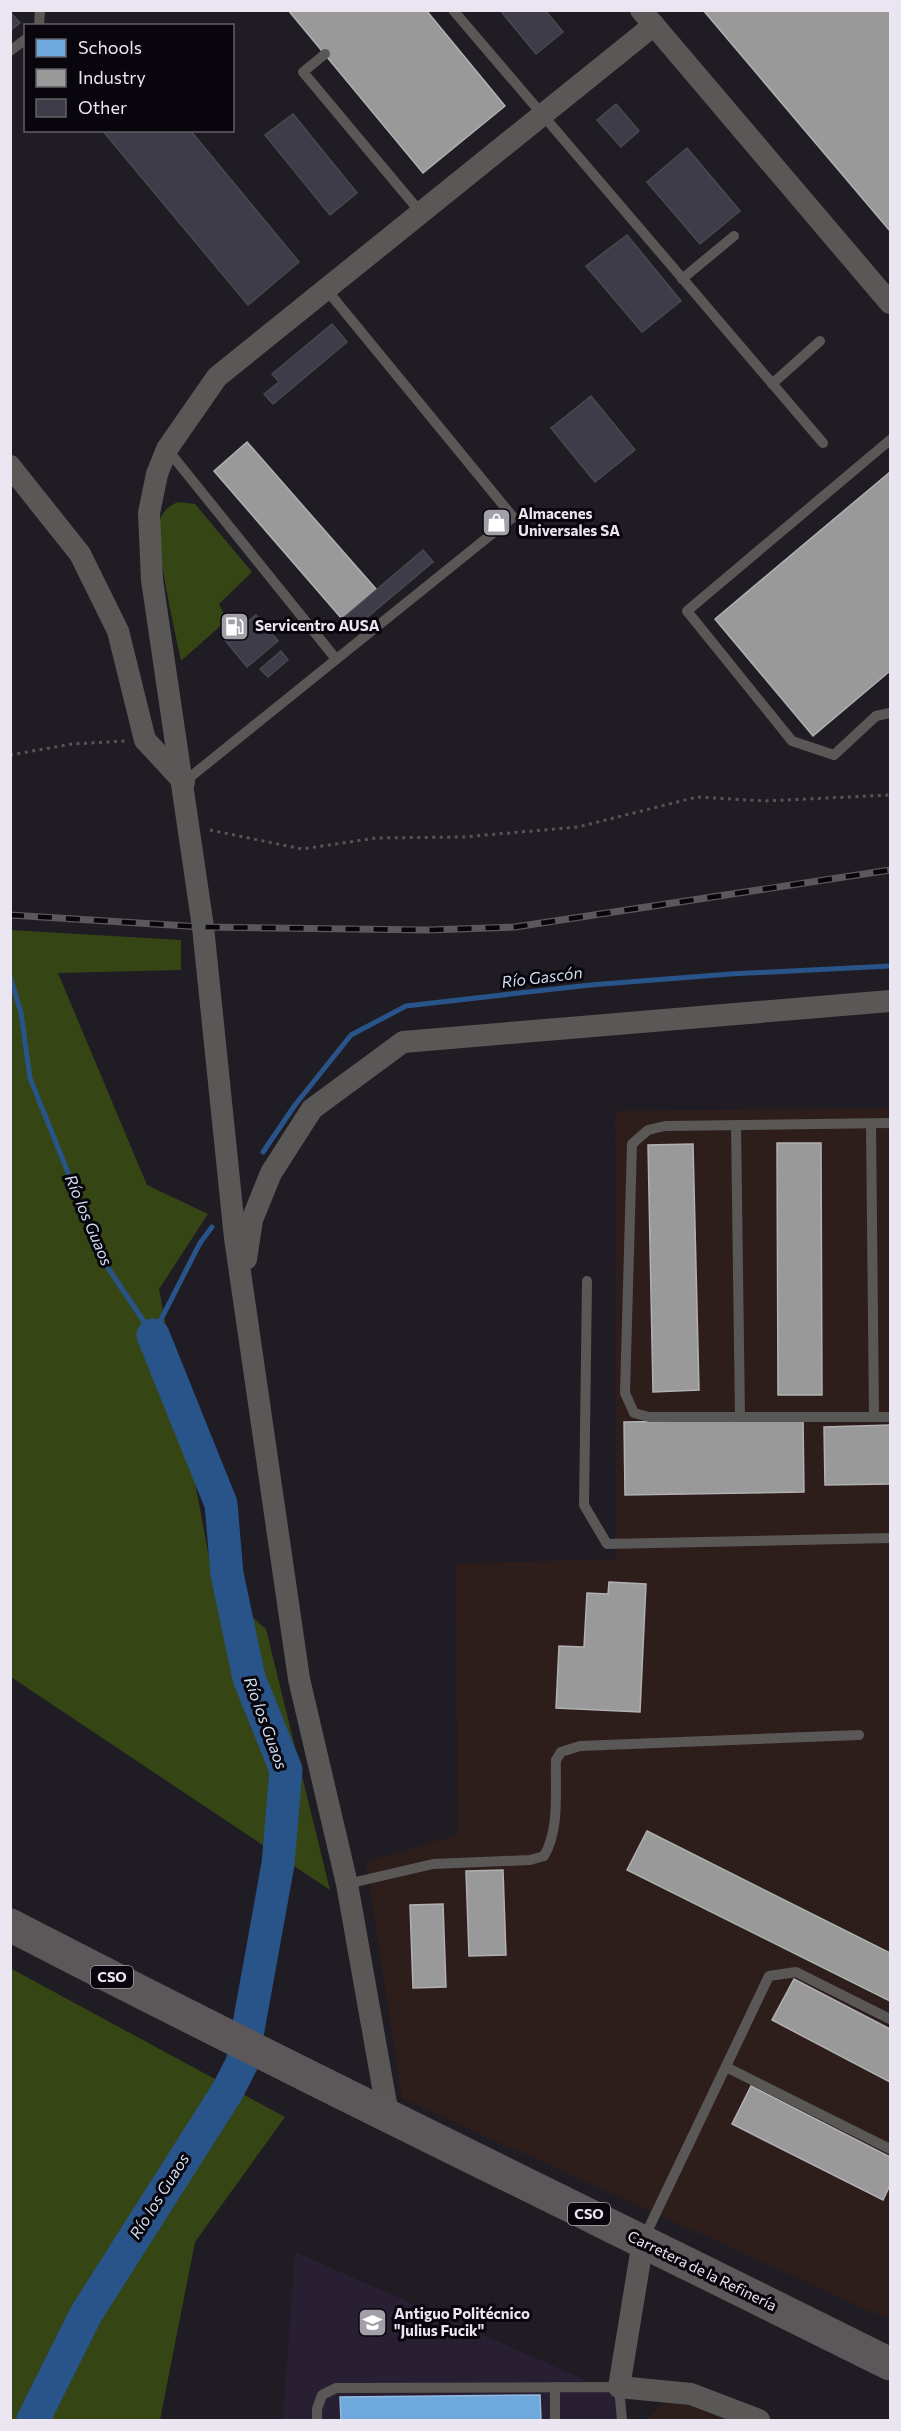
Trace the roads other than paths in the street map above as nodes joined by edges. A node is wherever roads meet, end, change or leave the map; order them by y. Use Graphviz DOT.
graph roads {
  1 [pos="453,10"];
  2 [pos="648,18"];
  3 [pos="24,40"];
  4 [pos="10,51"];
  5 [pos="325,54"];
  6 [pos="544,114"];
  7 [pos="421,213"];
  8 [pos="734,236"];
  9 [pos="682,279"];
  10 [pos="326,289"];
  11 [pos="891,303"];
  12 [pos="820,341"];
  13 [pos="772,384"];
  14 [pos="891,440"];
  15 [pos="823,443"];
  16 [pos="167,449"];
  17 [pos="10,466"];
  18 [pos="336,659"];
  19 [pos="891,713"];
  20 [pos="184,782"];
  21 [pos="891,1001"];
  22 [pos="891,1123"];
  23 [pos="871,1124"];
  24 [pos="736,1125"];
  25 [pos="242,1281"];
  26 [pos="587,1281"];
  27 [pos="740,1417"];
  28 [pos="874,1417"];
  29 [pos="891,1417"];
  30 [pos="891,1538"];
  31 [pos="859,1735"];
  32 [pos="347,1884"];
  33 [pos="10,1925"];
  34 [pos="891,2019"];
  35 [pos="726,2067"];
  36 [pos="388,2115"];
  37 [pos="891,2150"];
  38 [pos="643,2241"];
  39 [pos="891,2364"];
  40 [pos="555,2387"];
  41 [pos="619,2387"];
  42 [pos="317,2421"];
  43 [pos="555,2421"];
  44 [pos="622,2421"];
  45 [pos="759,2421"];
  1 -- 6 [label="lane"];
  2 -- 6 [label="street"];
  2 -- 11 [label="street"];
  3 -- 4 [label="lane"];
  5 -- 7 [label="lane"];
  6 -- 7 [label="street"];
  6 -- 9 [label="lane"];
  7 -- 10 [label="street"];
  8 -- 9 [label="lane"];
  9 -- 13 [label="lane"];
  10 -- 16 [label="street"];
  10 -- 18 [label="lane"];
  12 -- 13 [label="lane"];
  13 -- 15 [label="lane"];
  14 -- 19 [label="lane"];
  16 -- 18 [label="lane"];
  16 -- 20 [label="street"];
  17 -- 20 [label="street"];
  18 -- 20 [label="lane"];
  20 -- 25 [label="street"];
  21 -- 25 [label="street"];
  22 -- 23 [label="lane"];
  23 -- 24 [label="lane"];
  23 -- 28 [label="lane"];
  24 -- 27 [label="lane"];
  24 -- 27 [label="lane"];
  25 -- 32 [label="street"];
  26 -- 30 [label="lane"];
  27 -- 28 [label="lane"];
  28 -- 29 [label="lane"];
  31 -- 32 [label="lane"];
  32 -- 36 [label="street"];
  33 -- 36 [label="main road, Carretera de la Refinería / CSO"];
  34 -- 35 [label="lane"];
  35 -- 37 [label="lane"];
  35 -- 38 [label="lane"];
  36 -- 38 [label="main road, Carretera de la Refinería / CSO"];
  38 -- 39 [label="main road, Carretera de la Refinería / CSO"];
  38 -- 41 [label="street"];
  40 -- 41 [label="lane"];
  40 -- 42 [label="lane"];
  40 -- 43 [label="lane"];
  41 -- 44 [label="lane"];
  41 -- 45 [label="street"];
}
